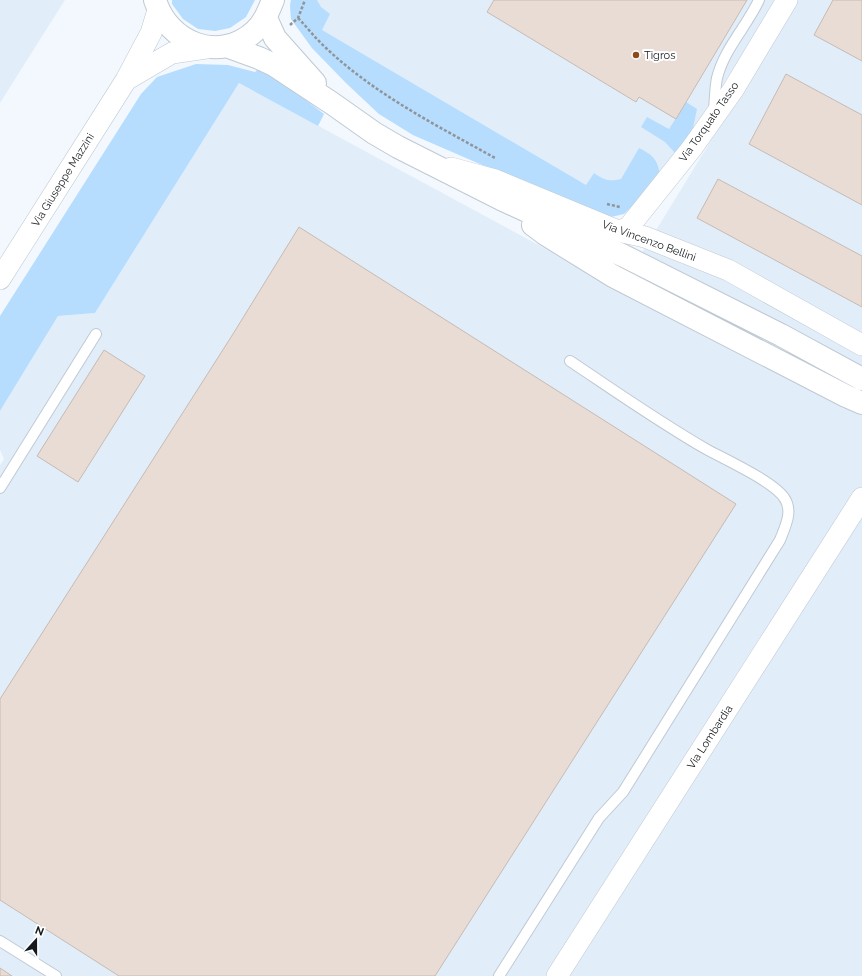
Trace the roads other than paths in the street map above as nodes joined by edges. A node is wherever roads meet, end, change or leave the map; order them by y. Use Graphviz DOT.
graph roads {
  1 [pos="759,0"];
  2 [pos="785,1"];
  3 [pos="157,5"];
  4 [pos="269,9"];
  5 [pos="221,46"];
  6 [pos="126,80"];
  7 [pos="333,104"];
  8 [pos="714,117"];
  9 [pos="426,162"];
  10 [pos="501,199"];
  11 [pos="618,231"];
  12 [pos="0,279"];
  13 [pos="96,334"];
  14 [pos="862,345"];
  15 [pos="570,361"];
  16 [pos="862,379"];
  17 [pos="862,403"];
  18 [pos="0,488"];
  19 [pos="862,498"];
  20 [pos="0,941"];
  21 [pos="56,976"];
  22 [pos="500,976"];
  23 [pos="557,976"];
  1 -- 8 [label="lane"];
  2 -- 8 [label="street, Via Torquato Tasso"];
  3 -- 5 [label="street, Via Vincenzo Bellini"];
  3 -- 6 [label="street, Via Giuseppe Mazzini"];
  4 -- 5 [label="street"];
  4 -- 7 [label="street, Via Vincenzo Bellini"];
  5 -- 6 [label="street, Via Giuseppe Mazzini"];
  5 -- 7 [label="street, Via Vincenzo Bellini"];
  6 -- 12 [label="street, Via Giuseppe Mazzini"];
  7 -- 9 [label="street, Via Vincenzo Bellini"];
  8 -- 11 [label="street, Via Torquato Tasso"];
  9 -- 10 [label="street, Via Vincenzo Bellini"];
  9 -- 11 [label="street, Via Vincenzo Bellini"];
  10 -- 16 [label="street, Via Vincenzo Bellini"];
  10 -- 17 [label="street, Via Vincenzo Bellini"];
  11 -- 14 [label="street, Via Vincenzo Bellini"];
  13 -- 18 [label="lane"];
  15 -- 22 [label="lane"];
  19 -- 23 [label="street, Via Lombardia"];
  20 -- 21 [label="lane"];
}
